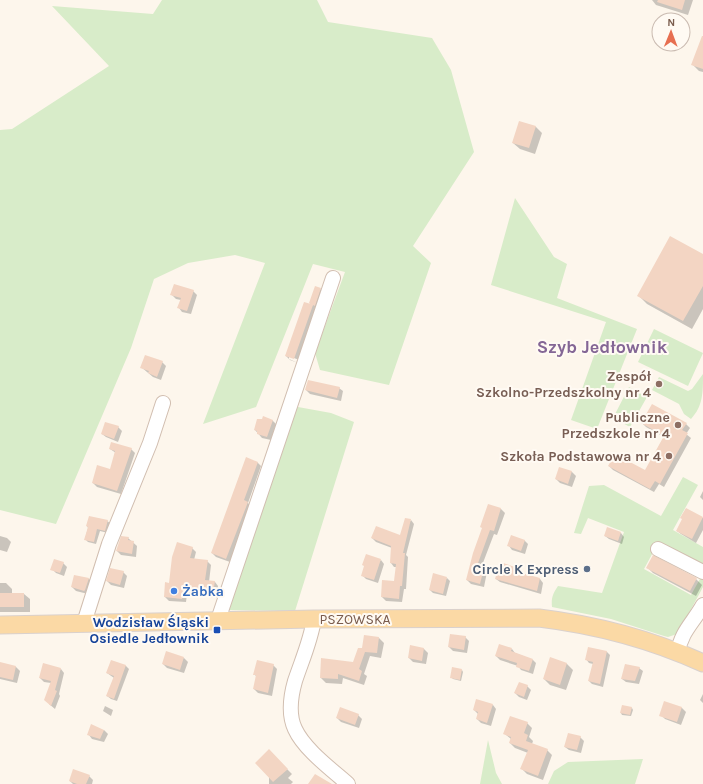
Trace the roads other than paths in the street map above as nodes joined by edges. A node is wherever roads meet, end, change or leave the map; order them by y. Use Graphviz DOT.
graph roads {
  1 [pos="332,278"];
  2 [pos="163,403"];
  3 [pos="658,549"];
  4 [pos="703,572"];
  5 [pos="700,611"];
  6 [pos="314,619"];
  7 [pos="218,620"];
  8 [pos="84,623"];
  9 [pos="0,624"];
  10 [pos="686,637"];
  11 [pos="654,643"];
  12 [pos="678,652"];
  13 [pos="700,662"];
  14 [pos="348,784"];
  1 -- 7 [label="street"];
  2 -- 8 [label="street"];
  3 -- 4 [label="street"];
  5 -- 10 [label="street"];
  6 -- 7 [label="main road, PSZOWSKA"];
  6 -- 11 [label="main road, PSZOWSKA"];
  6 -- 14 [label="street"];
  7 -- 8 [label="main road, PSZOWSKA"];
  8 -- 9 [label="main road, PSZOWSKA"];
  10 -- 11 [label="street"];
  10 -- 12 [label="street"];
  10 -- 13 [label="street"];
  11 -- 12 [label="main road, PSZOWSKA"];
  12 -- 13 [label="main road, PSZOWSKA"];
}
